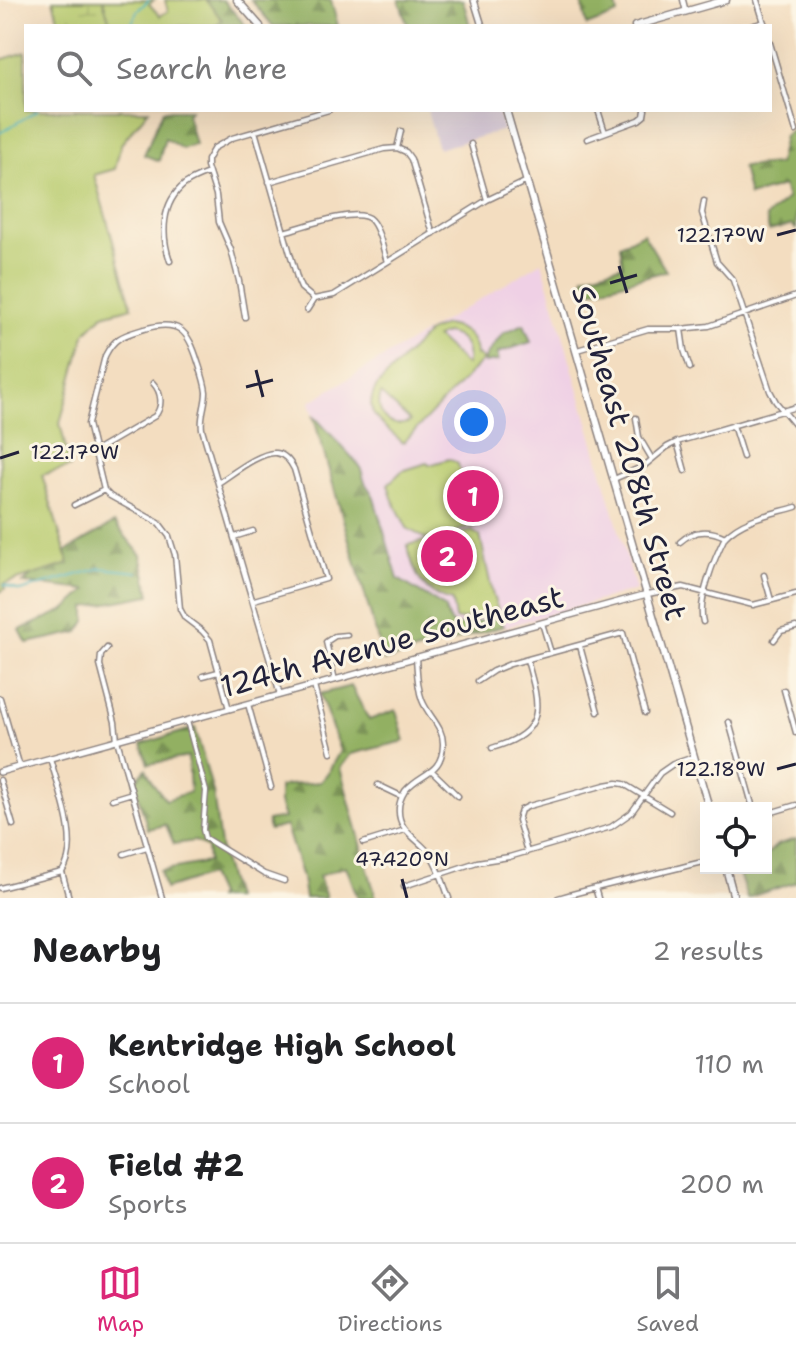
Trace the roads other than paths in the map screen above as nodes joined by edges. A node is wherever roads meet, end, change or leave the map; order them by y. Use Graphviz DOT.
graph roads {
  1 [pos="237,0"];
  2 [pos="474,0"];
  3 [pos="683,0"];
  4 [pos="726,0"];
  5 [pos="757,0"];
  6 [pos="686,12"];
  7 [pos="258,24"];
  8 [pos="481,24"];
  9 [pos="642,24"];
  10 [pos="764,24"];
  11 [pos="772,50"];
  12 [pos="322,112"];
  13 [pos="507,112"];
  14 [pos="599,112"];
  15 [pos="645,113"];
  16 [pos="255,131"];
  17 [pos="401,131"];
  18 [pos="796,131"];
  19 [pos="605,132"];
  20 [pos="587,139"];
  21 [pos="471,144"];
  22 [pos="397,148"];
  23 [pos="208,173"];
  24 [pos="527,181"];
  25 [pos="269,182"];
  26 [pos="487,200"];
  27 [pos="704,201"];
  28 [pos="284,232"];
  29 [pos="433,234"];
  30 [pos="170,261"];
  31 [pos="387,262"];
  32 [pos="796,296"];
  33 [pos="314,299"];
  34 [pos="307,310"];
  35 [pos="744,315"];
  36 [pos="245,317"];
  37 [pos="681,329"];
  38 [pos="577,350"];
  39 [pos="690,368"];
  40 [pos="153,383"];
  41 [pos="796,407"];
  42 [pos="783,411"];
  43 [pos="636,418"];
  44 [pos="733,425"];
  45 [pos="796,426"];
  46 [pos="677,442"];
  47 [pos="95,451"];
  48 [pos="743,457"];
  49 [pos="652,459"];
  50 [pos="685,471"];
  51 [pos="614,479"];
  52 [pos="218,483"];
  53 [pos="104,490"];
  54 [pos="74,505"];
  55 [pos="796,507"];
  56 [pos="253,531"];
  57 [pos="234,537"];
  58 [pos="725,537"];
  59 [pos="680,542"];
  60 [pos="764,575"];
  61 [pos="705,592"];
  62 [pos="648,594"];
  63 [pos="796,594"];
  64 [pos="253,601"];
  65 [pos="771,601"];
  66 [pos="703,622"];
  67 [pos="542,623"];
  68 [pos="796,627"];
  69 [pos="347,635"];
  70 [pos="774,640"];
  71 [pos="580,646"];
  72 [pos="107,648"];
  73 [pos="551,653"];
  74 [pos="416,657"];
  75 [pos="527,660"];
  76 [pos="218,672"];
  77 [pos="203,676"];
  78 [pos="335,680"];
  79 [pos="478,681"];
  80 [pos="314,686"];
  81 [pos="784,690"];
  82 [pos="280,695"];
  83 [pos="0,698"];
  84 [pos="248,704"];
  85 [pos="229,709"];
  86 [pos="598,712"];
  87 [pos="645,713"];
  88 [pos="187,721"];
  89 [pos="729,722"];
  90 [pos="796,733"];
  91 [pos="117,740"];
  92 [pos="492,748"];
  93 [pos="331,752"];
  94 [pos="694,757"];
  95 [pos="50,758"];
  96 [pos="20,767"];
  97 [pos="432,771"];
  98 [pos="0,772"];
  99 [pos="0,780"];
  100 [pos="378,785"];
  101 [pos="271,787"];
  102 [pos="132,793"];
  103 [pos="458,796"];
  104 [pos="643,796"];
  105 [pos="402,797"];
  106 [pos="112,799"];
  107 [pos="707,802"];
  108 [pos="751,802"];
  109 [pos="796,805"];
  110 [pos="670,812"];
  111 [pos="772,812"];
  112 [pos="13,825"];
  113 [pos="405,830"];
  114 [pos="363,843"];
  115 [pos="147,847"];
  116 [pos="527,852"];
  117 [pos="124,854"];
  118 [pos="700,862"];
  119 [pos="62,872"];
  120 [pos="440,874"];
  121 [pos="728,874"];
  122 [pos="284,881"];
  123 [pos="404,886"];
  124 [pos="0,888"];
  125 [pos="595,888"];
  126 [pos="69,898"];
  127 [pos="162,898"];
  128 [pos="449,898"];
  129 [pos="558,898"];
  130 [pos="598,898"];
  131 [pos="734,898"];
  1 -- 7 [label="main road"];
  2 -- 8 [label="street"];
  3 -- 6 [label="street"];
  4 -- 6 [label="main road"];
  5 -- 10 [label="street"];
  6 -- 9 [label="main road"];
  11 -- 18 [label="street"];
  12 -- 16 [label="street"];
  13 -- 24 [label="main road, Southeast 208th Street"];
  14 -- 19 [label="street"];
  15 -- 19 [label="street"];
  16 -- 23 [label="street"];
  16 -- 25 [label="street"];
  17 -- 22 [label="street"];
  19 -- 20 [label="street"];
  21 -- 26 [label="street"];
  22 -- 25 [label="street"];
  22 -- 29 [label="street"];
  23 -- 30 [label="street"];
  23 -- 36 [label="street"];
  24 -- 26 [label="street"];
  24 -- 38 [label="main road, Southeast 208th Street"];
  25 -- 28 [label="street"];
  26 -- 29 [label="street"];
  27 -- 35 [label="street"];
  28 -- 31 [label="street"];
  28 -- 33 [label="street"];
  29 -- 31 [label="street"];
  31 -- 33 [label="street"];
  32 -- 35 [label="street"];
  33 -- 34 [label="street"];
  35 -- 37 [label="street"];
  35 -- 42 [label="street"];
  37 -- 38 [label="street"];
  37 -- 39 [label="street"];
  38 -- 51 [label="main road, Southeast 208th Street"];
  40 -- 47 [label="street"];
  41 -- 42 [label="street"];
  42 -- 44 [label="street"];
  42 -- 45 [label="street"];
  43 -- 49 [label="street"];
  44 -- 46 [label="street"];
  44 -- 48 [label="street"];
  46 -- 49 [label="street"];
  46 -- 50 [label="street"];
  47 -- 52 [label="street"];
  47 -- 53 [label="street"];
  49 -- 51 [label="street"];
  51 -- 62 [label="main road, Southeast 208th Street"];
  52 -- 57 [label="street"];
  52 -- 64 [label="street"];
  53 -- 54 [label="street"];
  53 -- 76 [label="street"];
  55 -- 58 [label="street"];
  56 -- 57 [label="street"];
  57 -- 64 [label="street"];
  58 -- 59 [label="street"];
  58 -- 61 [label="street"];
  60 -- 65 [label="street"];
  61 -- 62 [label="street, 124th Avenue Southeast"];
  61 -- 65 [label="street, 124th Avenue Southeast"];
  61 -- 66 [label="street"];
  62 -- 67 [label="street, 124th Avenue Southeast"];
  62 -- 94 [label="main road, Southeast 208th Street"];
  63 -- 65 [label="street, 124th Avenue Southeast"];
  64 -- 82 [label="street"];
  67 -- 73 [label="street"];
  67 -- 74 [label="street, 124th Avenue Southeast"];
  68 -- 70 [label="street"];
  69 -- 78 [label="street"];
  71 -- 73 [label="street"];
  71 -- 86 [label="street"];
  71 -- 87 [label="street"];
  72 -- 91 [label="street"];
  73 -- 75 [label="street"];
  74 -- 78 [label="street, 124th Avenue Southeast"];
  74 -- 97 [label="street"];
  75 -- 79 [label="street"];
  75 -- 92 [label="street"];
  76 -- 77 [label="street"];
  76 -- 85 [label="street"];
  78 -- 80 [label="street, 124th Avenue Southeast"];
  80 -- 82 [label="street, 124th Avenue Southeast"];
  80 -- 93 [label="street"];
  81 -- 90 [label="street"];
  82 -- 84 [label="street, 124th Avenue Southeast"];
  83 -- 96 [label="street"];
  84 -- 85 [label="street, 124th Avenue Southeast"];
  84 -- 101 [label="street"];
  85 -- 88 [label="street, 124th Avenue Southeast"];
  88 -- 91 [label="street, 124th Avenue Southeast"];
  88 -- 122 [label="street"];
  89 -- 108 [label="street"];
  91 -- 95 [label="street, 124th Avenue Southeast"];
  91 -- 102 [label="street"];
  94 -- 104 [label="street"];
  94 -- 107 [label="main road, Southeast 208th Street"];
  95 -- 96 [label="street, 124th Avenue Southeast"];
  95 -- 119 [label="street"];
  96 -- 98 [label="street, 124th Avenue Southeast"];
  97 -- 103 [label="street"];
  97 -- 105 [label="street"];
  99 -- 112 [label="street"];
  100 -- 105 [label="street"];
  102 -- 106 [label="street"];
  102 -- 115 [label="street"];
  104 -- 110 [label="street"];
  104 -- 116 [label="street"];
  104 -- 116 [label="street"];
  105 -- 113 [label="street"];
  109 -- 111 [label="street"];
  113 -- 114 [label="street"];
  113 -- 120 [label="street"];
  115 -- 117 [label="street"];
  115 -- 127 [label="street"];
  116 -- 120 [label="street"];
  118 -- 125 [label="street"];
  119 -- 124 [label="street"];
  119 -- 126 [label="street"];
  120 -- 123 [label="street"];
  120 -- 128 [label="street"];
  121 -- 131 [label="main road"];
  125 -- 129 [label="street"];
  125 -- 130 [label="street"];
}
